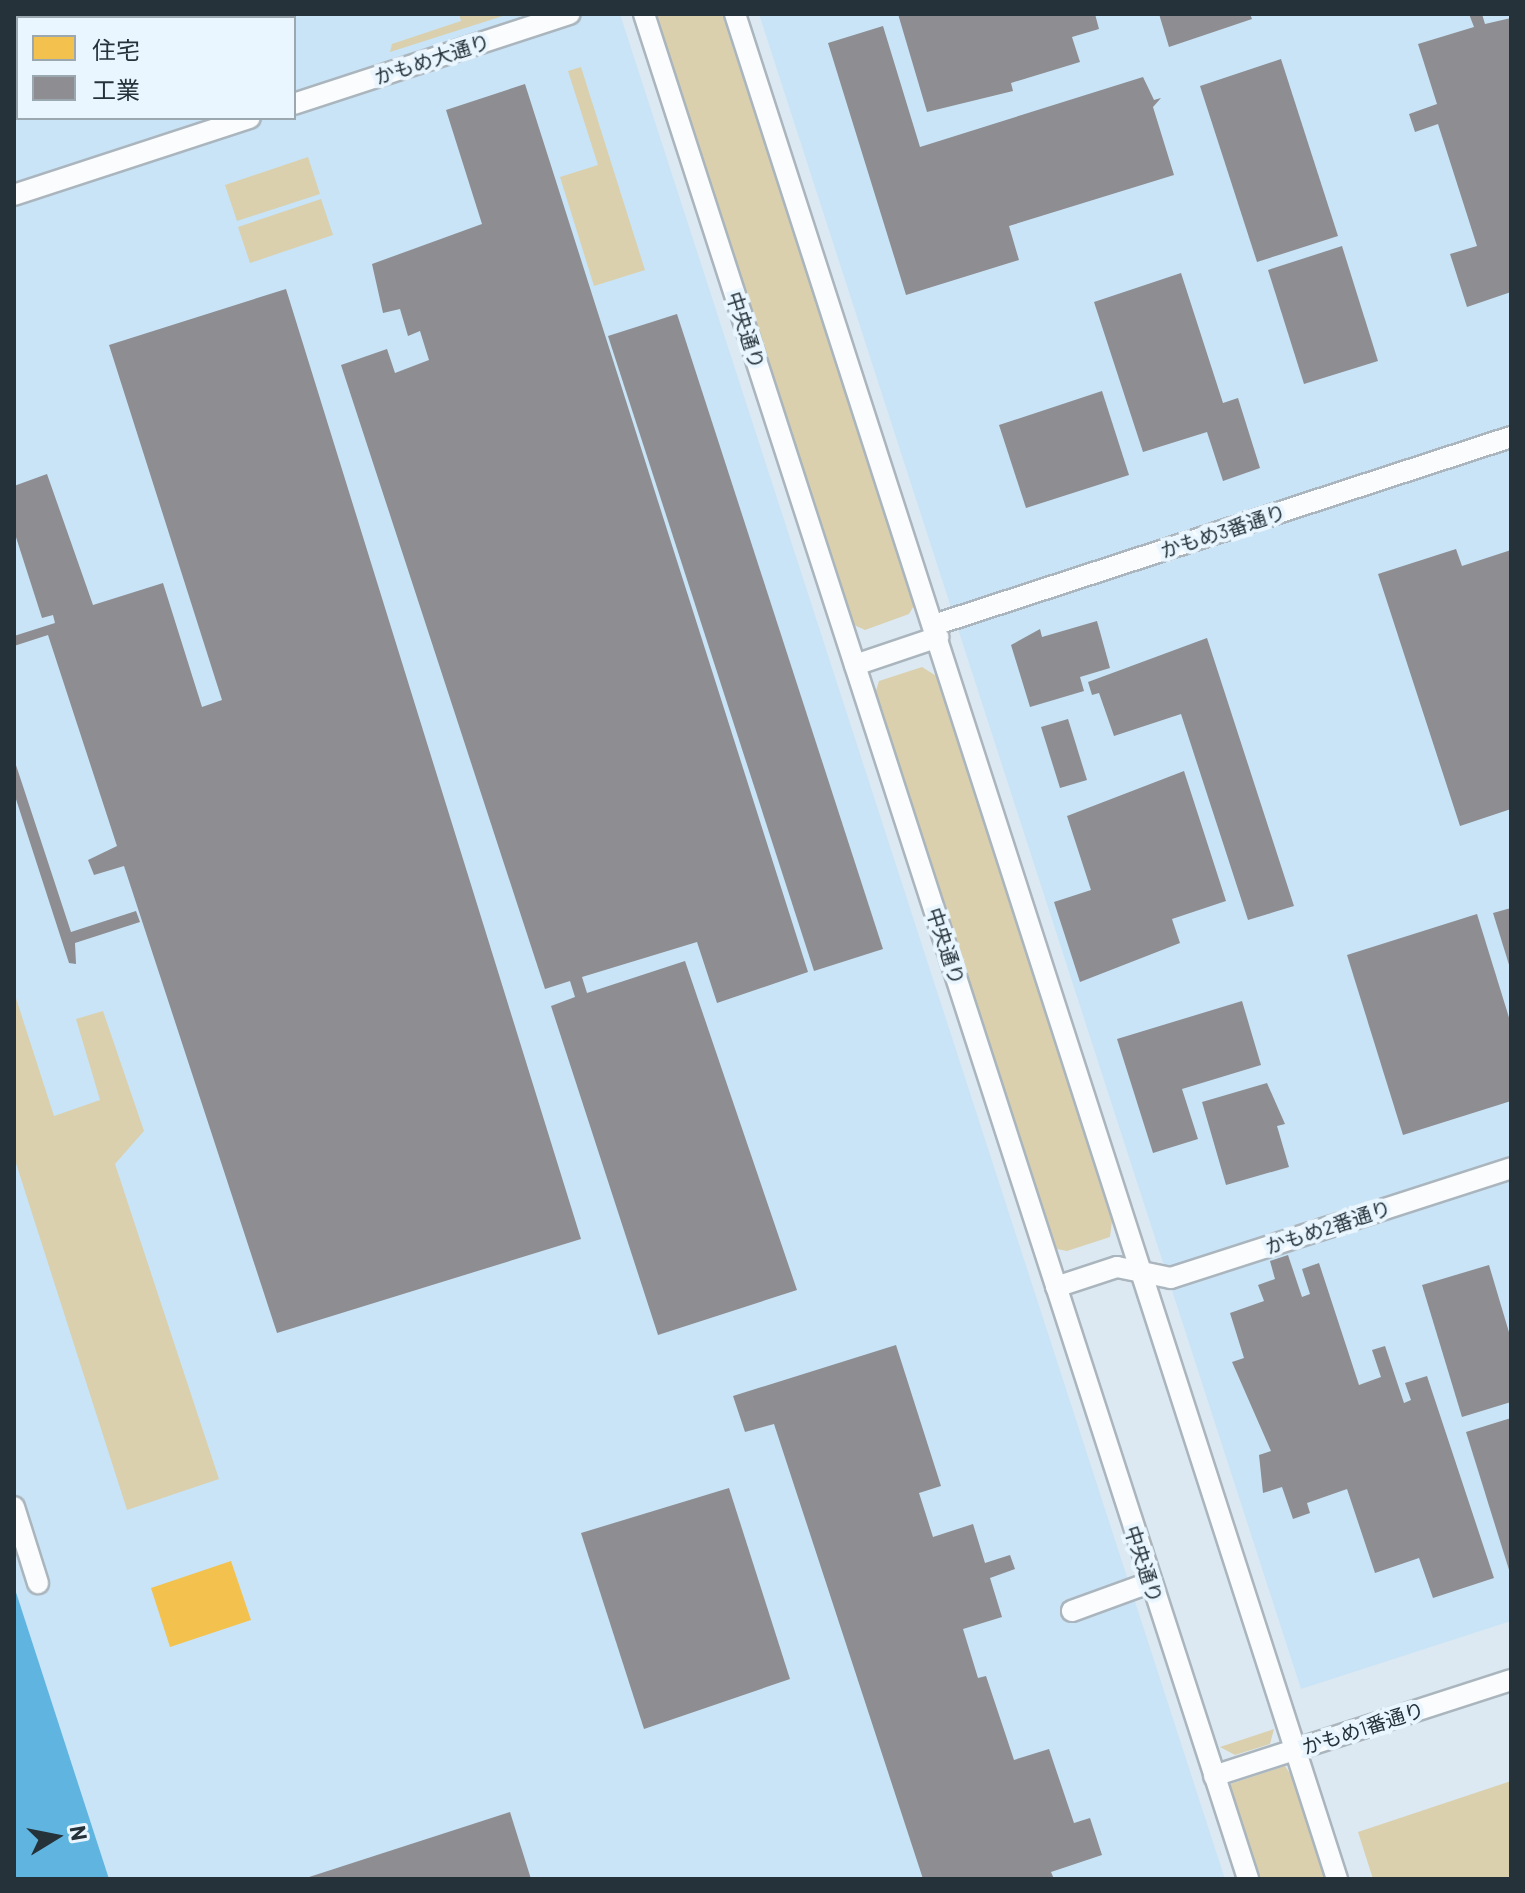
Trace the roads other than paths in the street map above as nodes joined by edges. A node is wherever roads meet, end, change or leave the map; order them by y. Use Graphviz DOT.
graph roads {
  1 [pos="570,14"];
  2 [pos="644,14"];
  3 [pos="735,14"];
  4 [pos="296,103"];
  5 [pos="244,120"];
  6 [pos="14,195"];
  7 [pos="1511,437"];
  8 [pos="936,631"];
  9 [pos="855,665"];
  10 [pos="1511,1168"];
  11 [pos="1145,1277"];
  12 [pos="1056,1287"];
  13 [pos="14,1507"];
  14 [pos="38,1583"];
  15 [pos="1149,1583"];
  16 [pos="1072,1611"];
  17 [pos="1511,1680"];
  18 [pos="1295,1750"];
  19 [pos="1214,1776"];
  20 [pos="1248,1879"];
  21 [pos="1337,1879"];
  1 -- 4 [label="street, かもめ大通り"];
  2 -- 9 [label="street, 中央通り"];
  3 -- 8 [label="street"];
  5 -- 6 [label="street"];
  7 -- 8 [label="street, かもめ3番通り"];
  8 -- 9 [label="street, かもめ3番通り"];
  8 -- 11 [label="street"];
  9 -- 12 [label="street, 中央通り"];
  10 -- 11 [label="street, かもめ2番通り"];
  11 -- 12 [label="street, かもめ2番通り"];
  11 -- 18 [label="street"];
  12 -- 15 [label="street, 中央通り"];
  13 -- 14 [label="street"];
  15 -- 16 [label="street"];
  15 -- 19 [label="street, 中央通り"];
  17 -- 18 [label="street, かもめ1番通り"];
  18 -- 19 [label="street, かもめ1番通り"];
  18 -- 21 [label="street"];
  19 -- 20 [label="street, 中央通り"];
}
